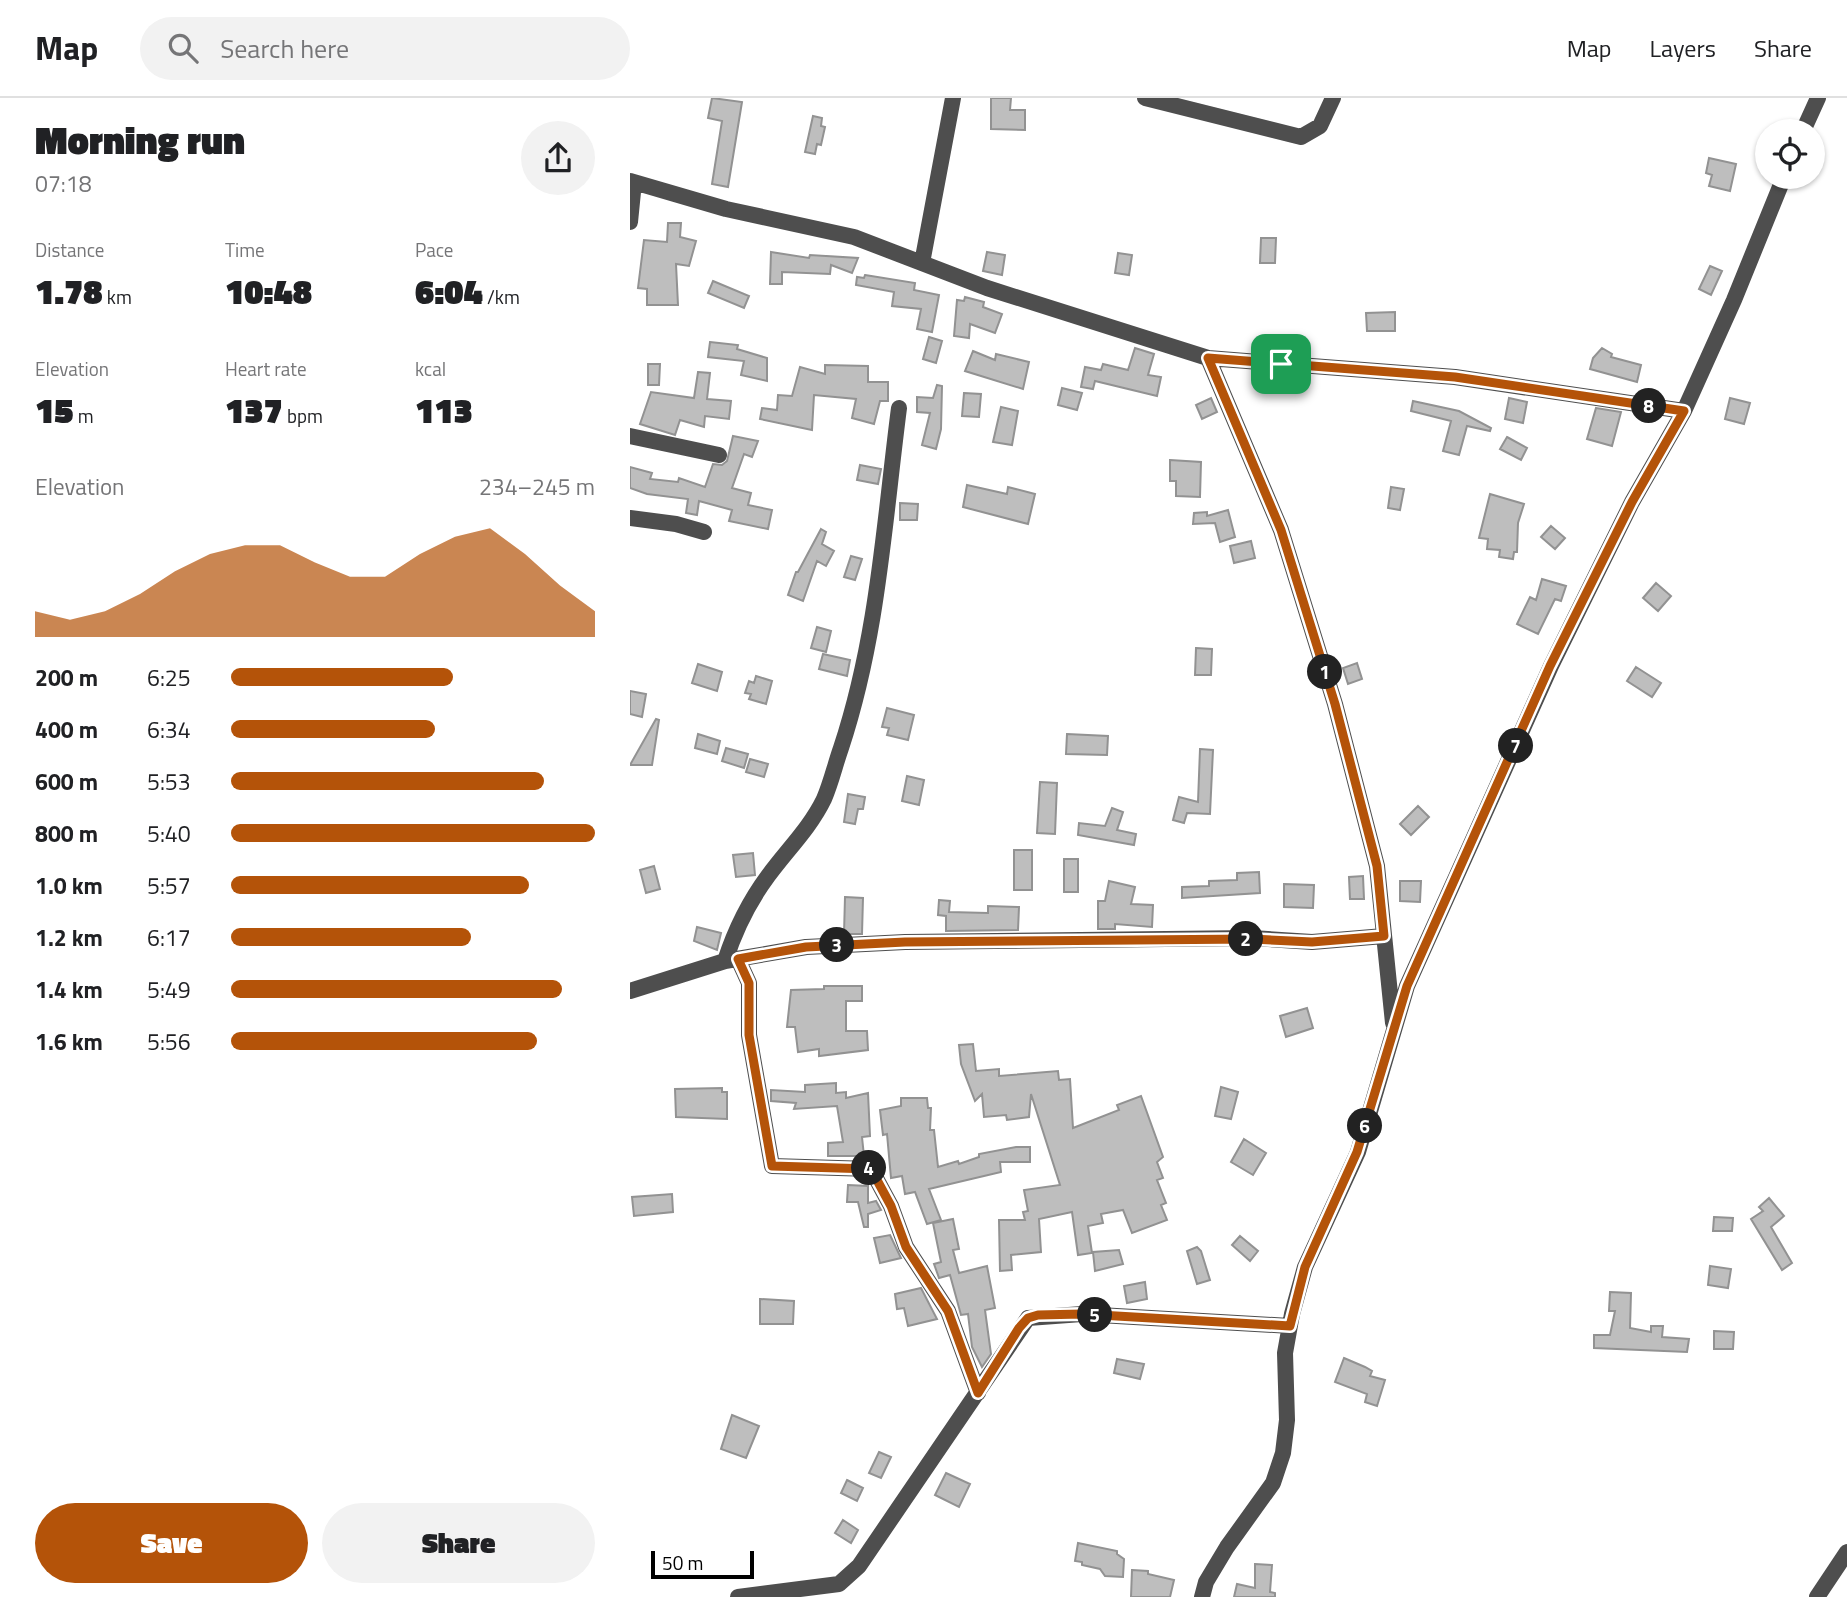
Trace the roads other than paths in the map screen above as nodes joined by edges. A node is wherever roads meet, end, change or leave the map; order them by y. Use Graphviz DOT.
graph roads {
  1 [pos="953,98"];
  2 [pos="1145,98"];
  3 [pos="1333,98"];
  4 [pos="1818,98"];
  5 [pos="1808,119"];
  6 [pos="632,181"];
  7 [pos="1778,189"];
  8 [pos="630,222"];
  9 [pos="922,263"];
  10 [pos="1208,358"];
  11 [pos="899,408"];
  12 [pos="1684,411"];
  13 [pos="630,436"];
  14 [pos="719,455"];
  15 [pos="630,518"];
  16 [pos="704,532"];
  17 [pos="1384,936"];
  18 [pos="731,960"];
  19 [pos="630,990"];
  20 [pos="1394,1028"];
  21 [pos="1290,1326"];
  22 [pos="978,1393"];
  23 [pos="1847,1552"];
  24 [pos="738,1597"];
  25 [pos="1202,1597"];
  26 [pos="1817,1597"];
  1 -- 9 [label="street"];
  2 -- 3 [label="street"];
  4 -- 5 [label="street"];
  6 -- 8 [label="street"];
  6 -- 9 [label="street"];
  7 -- 12 [label="street"];
  9 -- 10 [label="street"];
  10 -- 12 [label="street"];
  10 -- 17 [label="street"];
  11 -- 18 [label="street"];
  12 -- 20 [label="street"];
  13 -- 14 [label="street"];
  15 -- 16 [label="street"];
  17 -- 18 [label="street"];
  17 -- 20 [label="street"];
  18 -- 19 [label="street"];
  18 -- 22 [label="street"];
  20 -- 21 [label="street"];
  21 -- 22 [label="street"];
  21 -- 25 [label="street"];
  22 -- 24 [label="street"];
  23 -- 26 [label="street"];
}
